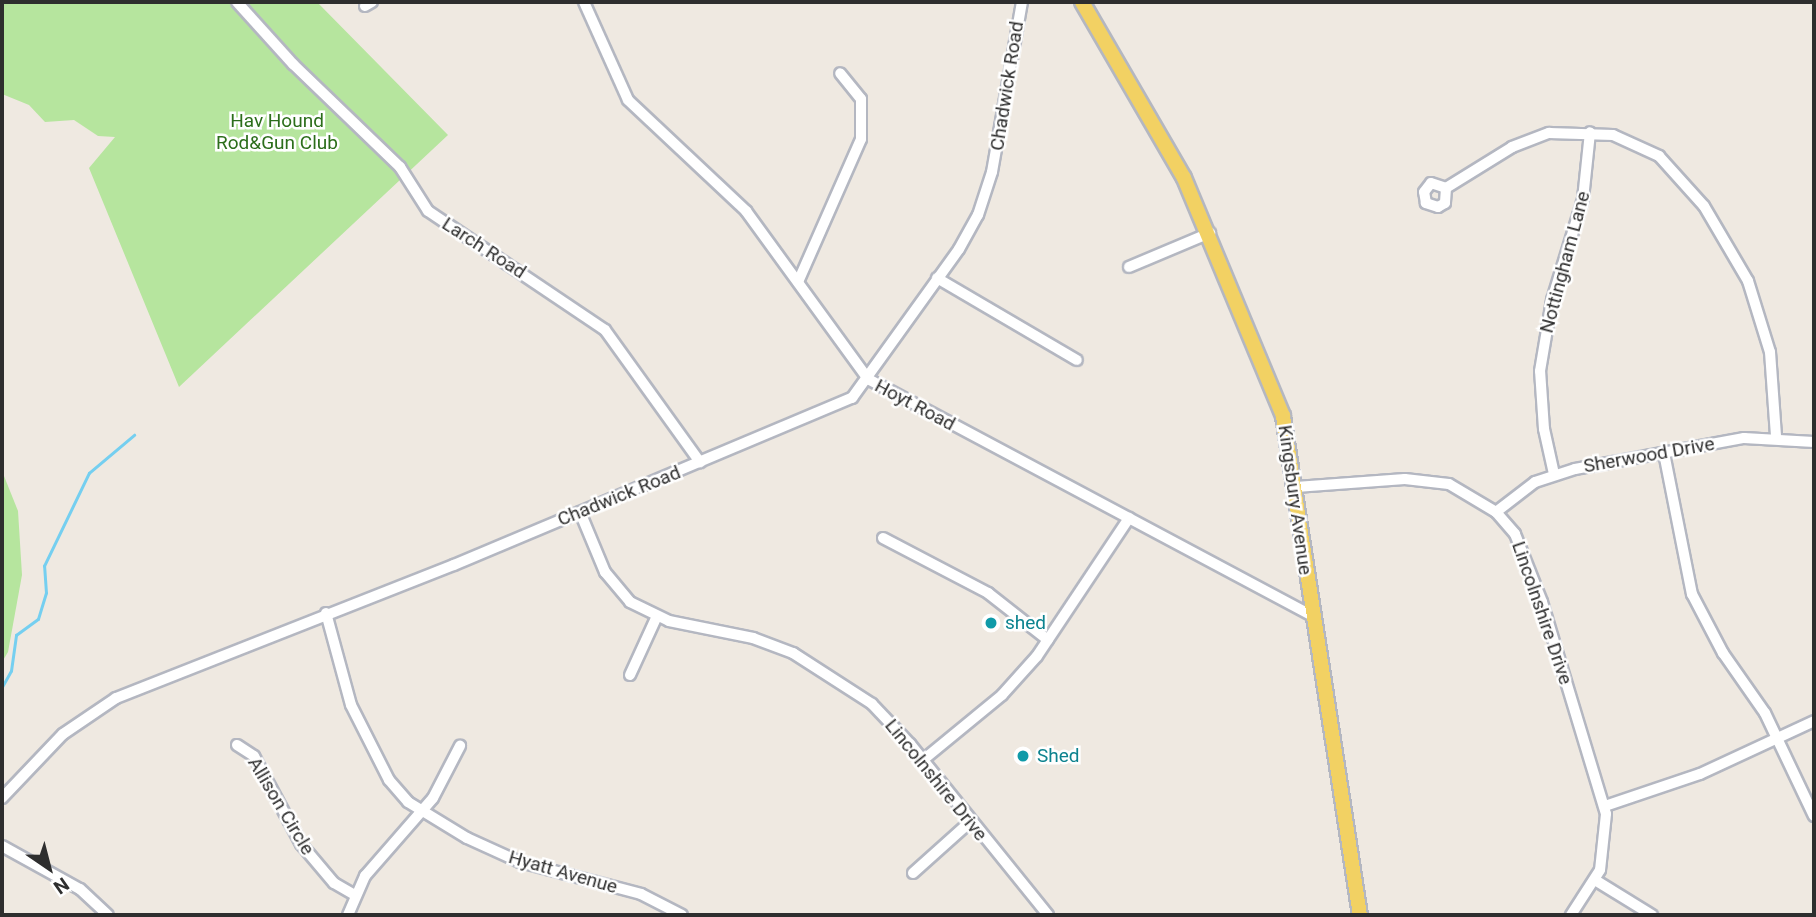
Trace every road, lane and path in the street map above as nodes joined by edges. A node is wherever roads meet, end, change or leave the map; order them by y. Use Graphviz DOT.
graph roads {
  1 [pos="237,2"];
  2 [pos="584,2"];
  3 [pos="1022,2"];
  4 [pos="1082,2"];
  5 [pos="840,72"];
  6 [pos="1590,132"];
  7 [pos="1446,188"];
  8 [pos="1210,233"];
  9 [pos="1129,267"];
  10 [pos="937,278"];
  11 [pos="798,282"];
  12 [pos="1077,360"];
  13 [pos="867,379"];
  14 [pos="1776,436"];
  15 [pos="1814,442"];
  16 [pos="1664,453"];
  17 [pos="700,462"];
  18 [pos="1554,474"];
  19 [pos="1296,487"];
  20 [pos="580,512"];
  21 [pos="1496,512"];
  22 [pos="1129,519"];
  23 [pos="883,538"];
  24 [pos="326,613"];
  25 [pos="1311,615"];
  26 [pos="657,616"];
  27 [pos="1048,640"];
  28 [pos="630,675"];
  29 [pos="1814,721"];
  30 [pos="1778,739"];
  31 [pos="237,745"];
  32 [pos="460,746"];
  33 [pos="923,760"];
  34 [pos="2,798"];
  35 [pos="1605,806"];
  36 [pos="421,811"];
  37 [pos="1814,816"];
  38 [pos="970,822"];
  39 [pos="2,846"];
  40 [pos="913,873"];
  41 [pos="1595,880"];
  42 [pos="355,895"];
  43 [pos="108,915"];
  44 [pos="348,915"];
  45 [pos="682,915"];
  46 [pos="1048,915"];
  47 [pos="1360,915"];
  48 [pos="1571,915"];
  49 [pos="1653,915"];
  1 -- 17 [label="street, Larch Road"];
  2 -- 11 [label="street, Hoyt Road"];
  3 -- 10 [label="street, Chadwick Road"];
  4 -- 8 [label="main road, Kingsbury Avenue"];
  5 -- 11 [label="street"];
  6 -- 7 [label="street"];
  6 -- 14 [label="street"];
  6 -- 18 [label="street, Nottingham Lane"];
  8 -- 9 [label="street"];
  8 -- 19 [label="main road, Kingsbury Avenue"];
  10 -- 12 [label="street"];
  10 -- 13 [label="street, Chadwick Road"];
  11 -- 13 [label="street, Hoyt Road"];
  13 -- 17 [label="street, Chadwick Road"];
  13 -- 22 [label="street, Hoyt Road"];
  14 -- 15 [label="street, Sherwood Drive"];
  14 -- 16 [label="street, Sherwood Drive"];
  16 -- 18 [label="street, Sherwood Drive"];
  16 -- 30 [label="street"];
  17 -- 20 [label="street, Chadwick Road"];
  18 -- 21 [label="street, Sherwood Drive"];
  19 -- 21 [label="street, Lincolnshire Drive"];
  19 -- 25 [label="main road, Kingsbury Avenue"];
  20 -- 24 [label="street, Chadwick Road"];
  20 -- 26 [label="street, Lincolnshire Drive"];
  21 -- 35 [label="street, Lincolnshire Drive"];
  22 -- 25 [label="street, Hoyt Road"];
  22 -- 27 [label="street"];
  23 -- 27 [label="street"];
  24 -- 34 [label="street, Chadwick Road"];
  24 -- 36 [label="street, Hyatt Avenue"];
  25 -- 47 [label="main road, Kingsbury Avenue"];
  26 -- 28 [label="street"];
  26 -- 33 [label="street, Lincolnshire Drive"];
  27 -- 33 [label="street"];
  29 -- 30 [label="street"];
  30 -- 35 [label="street"];
  30 -- 37 [label="street"];
  31 -- 42 [label="street, Allison Circle"];
  32 -- 36 [label="street"];
  33 -- 38 [label="street, Lincolnshire Drive"];
  35 -- 41 [label="street, Lincolnshire Drive"];
  36 -- 42 [label="street"];
  36 -- 45 [label="street, Hyatt Avenue"];
  38 -- 40 [label="street"];
  38 -- 46 [label="street, Lincolnshire Drive"];
  39 -- 43 [label="street"];
  41 -- 48 [label="street, Lincolnshire Drive"];
  41 -- 49 [label="street"];
  42 -- 44 [label="street"];
}
